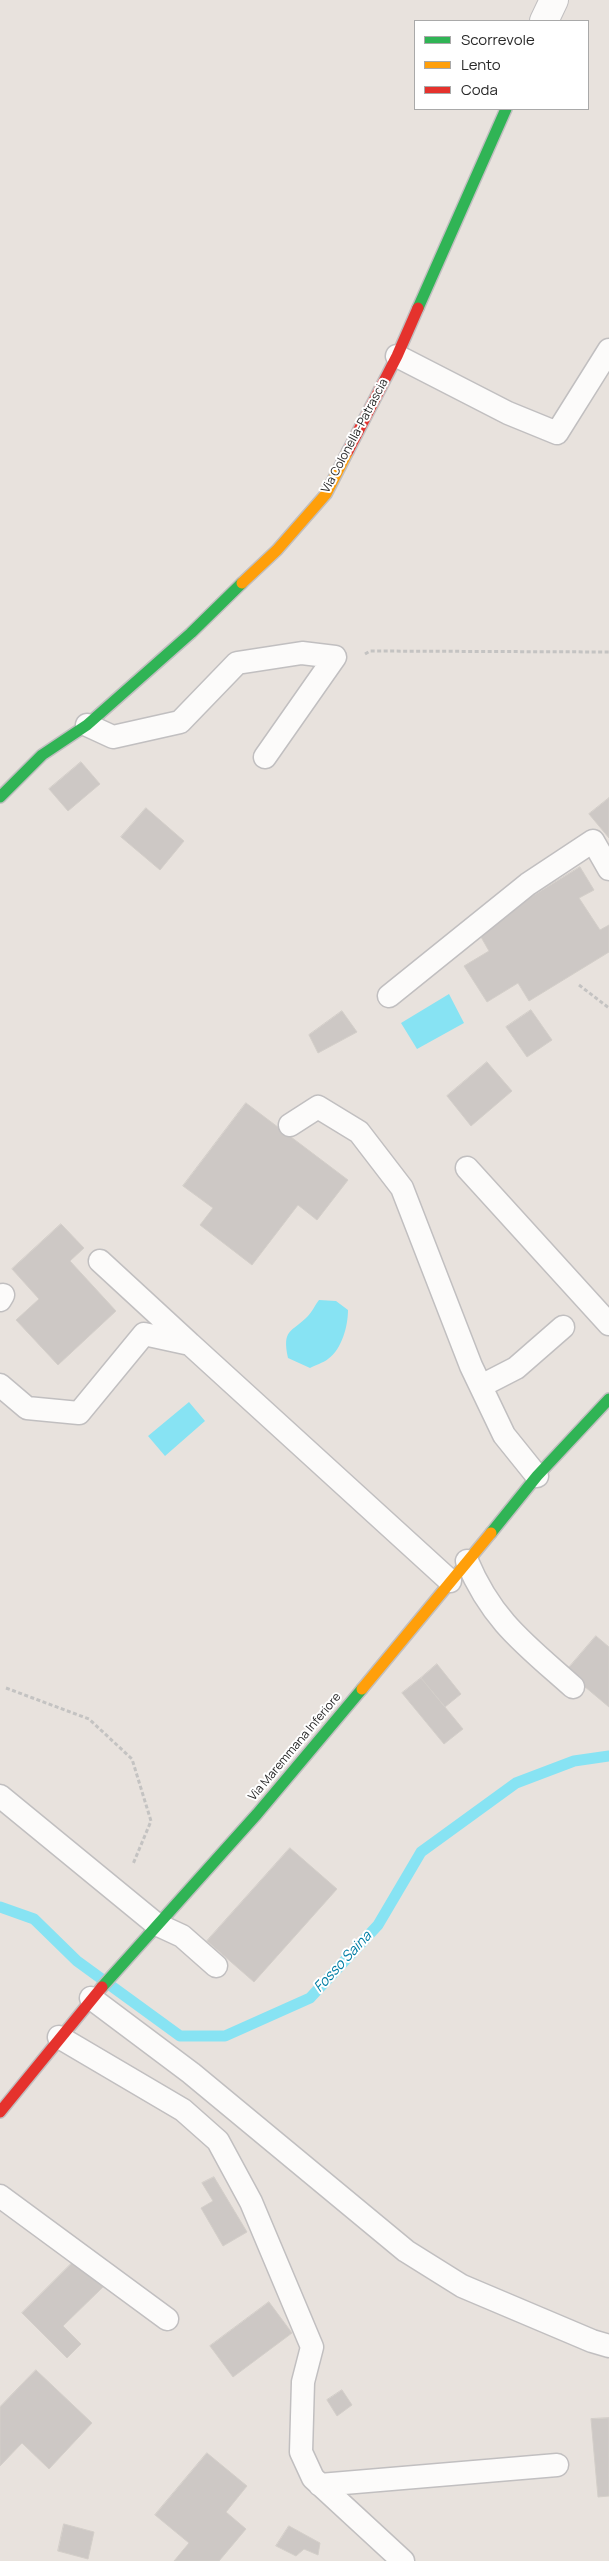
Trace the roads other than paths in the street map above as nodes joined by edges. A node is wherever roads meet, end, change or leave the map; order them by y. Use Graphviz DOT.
graph roads {
  1 [pos="554,0"];
  2 [pos="544,20"];
  3 [pos="506,110"];
  4 [pos="609,350"];
  5 [pos="397,356"];
  6 [pos="87,725"];
  7 [pos="265,757"];
  8 [pos="0,797"];
  9 [pos="609,869"];
  10 [pos="389,996"];
  11 [pos="290,1125"];
  12 [pos="467,1168"];
  13 [pos="100,1261"];
  14 [pos="609,1324"];
  15 [pos="563,1327"];
  16 [pos="190,1344"];
  17 [pos="0,1384"];
  18 [pos="481,1386"];
  19 [pos="609,1399"];
  20 [pos="537,1476"];
  21 [pos="467,1561"];
  22 [pos="450,1582"];
  23 [pos="573,1687"];
  24 [pos="0,1796"];
  25 [pos="156,1924"];
  26 [pos="216,1966"];
  27 [pos="95,1994"];
  28 [pos="59,2038"];
  29 [pos="0,2112"];
  30 [pos="0,2196"];
  31 [pos="167,2319"];
  32 [pos="609,2346"];
  33 [pos="557,2465"];
  34 [pos="320,2485"];
  35 [pos="403,2561"];
  1 -- 2 [label="street"];
  3 -- 5 [label="main road, Via Colonella-Patrascia"];
  4 -- 5 [label="lane"];
  5 -- 6 [label="main road, Via Colonella-Patrascia"];
  6 -- 7 [label="lane"];
  6 -- 8 [label="main road, Via Colonella-Patrascia"];
  9 -- 10 [label="lane"];
  11 -- 18 [label="lane"];
  12 -- 14 [label="lane"];
  13 -- 16 [label="lane"];
  15 -- 18 [label="lane"];
  16 -- 17 [label="lane"];
  16 -- 22 [label="lane"];
  18 -- 20 [label="lane"];
  19 -- 20 [label="main road, Via Maremmana Inferiore"];
  20 -- 21 [label="main road, Via Maremmana Inferiore"];
  21 -- 22 [label="main road, Via Maremmana Inferiore"];
  21 -- 23 [label="lane"];
  22 -- 25 [label="main road, Via Maremmana Inferiore"];
  24 -- 25 [label="lane"];
  25 -- 26 [label="lane"];
  25 -- 27 [label="main road, Via Maremmana Inferiore"];
  27 -- 28 [label="main road, Via Maremmana Inferiore"];
  27 -- 32 [label="lane"];
  28 -- 29 [label="main road, Via Maremmana Inferiore"];
  28 -- 34 [label="lane"];
  30 -- 31 [label="lane"];
  33 -- 34 [label="lane"];
  34 -- 35 [label="lane"];
}
